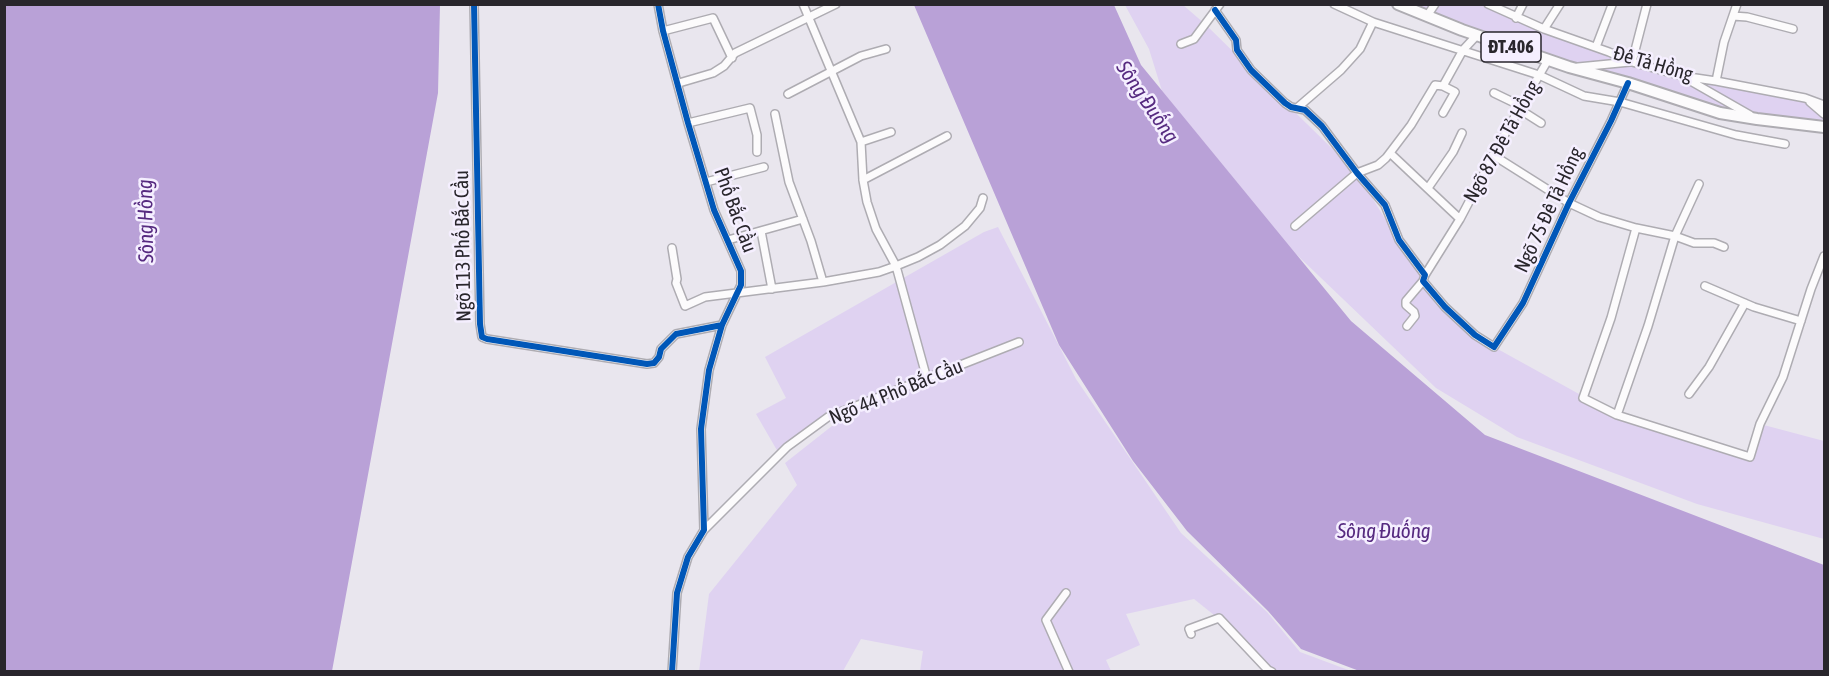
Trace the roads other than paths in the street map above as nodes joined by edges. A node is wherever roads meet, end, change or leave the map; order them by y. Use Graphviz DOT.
graph roads {
  1 [pos="474,4"];
  2 [pos="658,4"];
  3 [pos="803,4"];
  4 [pos="836,4"];
  5 [pos="1398,4"];
  6 [pos="1435,4"];
  7 [pos="1523,4"];
  8 [pos="1560,4"];
  9 [pos="1647,4"];
  10 [pos="1489,5"];
  11 [pos="1612,5"];
  12 [pos="1736,5"];
  13 [pos="1339,6"];
  14 [pos="1218,7"];
  15 [pos="1427,16"];
  16 [pos="1733,16"];
  17 [pos="1516,18"];
  18 [pos="808,19"];
  19 [pos="1373,22"];
  20 [pos="1544,29"];
  21 [pos="1793,29"];
  22 [pos="663,31"];
  23 [pos="1477,35"];
  24 [pos="1181,44"];
  25 [pos="1596,47"];
  26 [pos="886,50"];
  27 [pos="1463,50"];
  28 [pos="732,58"];
  29 [pos="1548,60"];
  30 [pos="1632,62"];
  31 [pos="1569,67"];
  32 [pos="831,72"];
  33 [pos="1539,75"];
  34 [pos="1682,76"];
  35 [pos="1716,81"];
  36 [pos="679,83"];
  37 [pos="1628,83"];
  38 [pos="1443,86"];
  39 [pos="1494,93"];
  40 [pos="788,94"];
  41 [pos="1805,99"];
  42 [pos="1620,102"];
  43 [pos="1824,105"];
  44 [pos="1298,108"];
  45 [pos="1520,108"];
  46 [pos="1443,113"];
  47 [pos="775,114"];
  48 [pos="1824,114"];
  49 [pos="1757,120"];
  50 [pos="688,123"];
  51 [pos="1541,123"];
  52 [pos="1824,127"];
  53 [pos="891,132"];
  54 [pos="1462,133"];
  55 [pos="947,136"];
  56 [pos="861,142"];
  57 [pos="1785,144"];
  58 [pos="757,152"];
  59 [pos="1390,153"];
  60 [pos="1493,155"];
  61 [pos="764,167"];
  62 [pos="1357,173"];
  63 [pos="863,180"];
  64 [pos="706,182"];
  65 [pos="1699,184"];
  66 [pos="1428,188"];
  67 [pos="983,198"];
  68 [pos="1569,203"];
  69 [pos="803,219"];
  70 [pos="1458,222"];
  71 [pos="1295,226"];
  72 [pos="1636,228"];
  73 [pos="761,231"];
  74 [pos="1675,236"];
  75 [pos="728,240"];
  76 [pos="1724,247"];
  77 [pos="672,248"];
  78 [pos="1824,256"];
  79 [pos="896,266"];
  80 [pos="1424,278"];
  81 [pos="823,282"];
  82 [pos="1705,286"];
  83 [pos="772,289"];
  84 [pos="739,293"];
  85 [pos="1745,303"];
  86 [pos="1801,321"];
  87 [pos="722,325"];
  88 [pos="1407,327"];
  89 [pos="1019,342"];
  90 [pos="927,379"];
  91 [pos="1689,394"];
  92 [pos="1617,415"];
  93 [pos="704,530"];
  94 [pos="1066,593"];
  95 [pos="1191,634"];
  96 [pos="672,672"];
  97 [pos="1069,672"];
  98 [pos="1272,672"];
  1 -- 87 [label="street, Ngõ 113 Phố Bắc Cầu"];
  2 -- 22 [label="street, Phố Bắc Cầu"];
  3 -- 18 [label="street"];
  4 -- 18 [label="street"];
  5 -- 15 [label="main road, ĐT.406"];
  6 -- 15 [label="street"];
  7 -- 17 [label="street"];
  8 -- 20 [label="street"];
  9 -- 30 [label="street"];
  10 -- 17 [label="street, Đê Tả Hồng"];
  11 -- 25 [label="street"];
  12 -- 16 [label="street"];
  13 -- 19 [label="street"];
  14 -- 24 [label="street"];
  14 -- 44 [label="street"];
  15 -- 23 [label="main road, ĐT.406"];
  16 -- 21 [label="street"];
  16 -- 35 [label="street"];
  17 -- 20 [label="street, Đê Tả Hồng"];
  18 -- 28 [label="street"];
  18 -- 32 [label="street"];
  19 -- 27 [label="street"];
  19 -- 44 [label="street"];
  20 -- 25 [label="street, Đê Tả Hồng"];
  22 -- 28 [label="street"];
  22 -- 36 [label="street, Phố Bắc Cầu"];
  23 -- 27 [label="street"];
  23 -- 29 [label="main road, ĐT.406"];
  25 -- 30 [label="street, Đê Tả Hồng"];
  26 -- 32 [label="street"];
  27 -- 33 [label="street"];
  27 -- 38 [label="street"];
  28 -- 36 [label="street"];
  29 -- 31 [label="main road, ĐT.406"];
  29 -- 33 [label="street, Ngõ 87 Đê Tả Hồng"];
  30 -- 31 [label="street"];
  30 -- 34 [label="street, Đê Tả Hồng"];
  31 -- 37 [label="main road, ĐT.406"];
  32 -- 40 [label="street"];
  32 -- 56 [label="street"];
  33 -- 42 [label="street"];
  33 -- 45 [label="street, Ngõ 87 Đê Tả Hồng"];
  34 -- 35 [label="street, Đê Tả Hồng"];
  34 -- 49 [label="street"];
  35 -- 41 [label="street, Đê Tả Hồng"];
  36 -- 50 [label="street, Phố Bắc Cầu"];
  37 -- 42 [label="street, Ngõ 75 Đê Tả Hồng"];
  37 -- 49 [label="main road, ĐT.406"];
  38 -- 46 [label="street"];
  38 -- 59 [label="street"];
  39 -- 45 [label="street"];
  41 -- 43 [label="street, Đê Tả Hồng"];
  41 -- 48 [label="street"];
  42 -- 57 [label="street"];
  42 -- 68 [label="street, Ngõ 75 Đê Tả Hồng"];
  44 -- 62 [label="street"];
  45 -- 51 [label="street"];
  45 -- 60 [label="street, Ngõ 87 Đê Tả Hồng"];
  47 -- 69 [label="street"];
  49 -- 52 [label="main road, ĐT.406"];
  50 -- 58 [label="street"];
  50 -- 64 [label="street, Phố Bắc Cầu"];
  53 -- 56 [label="street"];
  54 -- 66 [label="street"];
  55 -- 63 [label="street"];
  56 -- 63 [label="street"];
  59 -- 62 [label="street"];
  59 -- 66 [label="street"];
  60 -- 68 [label="street"];
  60 -- 70 [label="street, Ngõ 87 Đê Tả Hồng"];
  61 -- 64 [label="street"];
  62 -- 71 [label="street"];
  62 -- 80 [label="street"];
  63 -- 79 [label="street"];
  64 -- 75 [label="street, Phố Bắc Cầu"];
  65 -- 74 [label="street"];
  66 -- 70 [label="street"];
  67 -- 79 [label="street"];
  68 -- 72 [label="street"];
  68 -- 80 [label="street, Ngõ 75 Đê Tả Hồng"];
  69 -- 73 [label="street"];
  69 -- 81 [label="street"];
  70 -- 80 [label="street, Ngõ 87 Đê Tả Hồng"];
  72 -- 74 [label="street"];
  72 -- 92 [label="street"];
  73 -- 75 [label="street"];
  73 -- 83 [label="street"];
  74 -- 76 [label="street"];
  74 -- 92 [label="street"];
  75 -- 84 [label="street, Phố Bắc Cầu"];
  77 -- 84 [label="street"];
  78 -- 86 [label="street"];
  79 -- 81 [label="street"];
  79 -- 90 [label="street"];
  80 -- 88 [label="street, Ngõ 87 Đê Tả Hồng"];
  81 -- 83 [label="street"];
  82 -- 85 [label="street"];
  83 -- 84 [label="street"];
  84 -- 87 [label="street, Phố Bắc Cầu"];
  85 -- 86 [label="street"];
  85 -- 91 [label="street"];
  86 -- 92 [label="street"];
  87 -- 93 [label="street, Phố Bắc Cầu"];
  89 -- 90 [label="street, Ngõ 44 Phố Bắc Cầu"];
  90 -- 93 [label="street, Ngõ 44 Phố Bắc Cầu"];
  93 -- 96 [label="street"];
  94 -- 97 [label="street"];
  95 -- 98 [label="street"];
}
